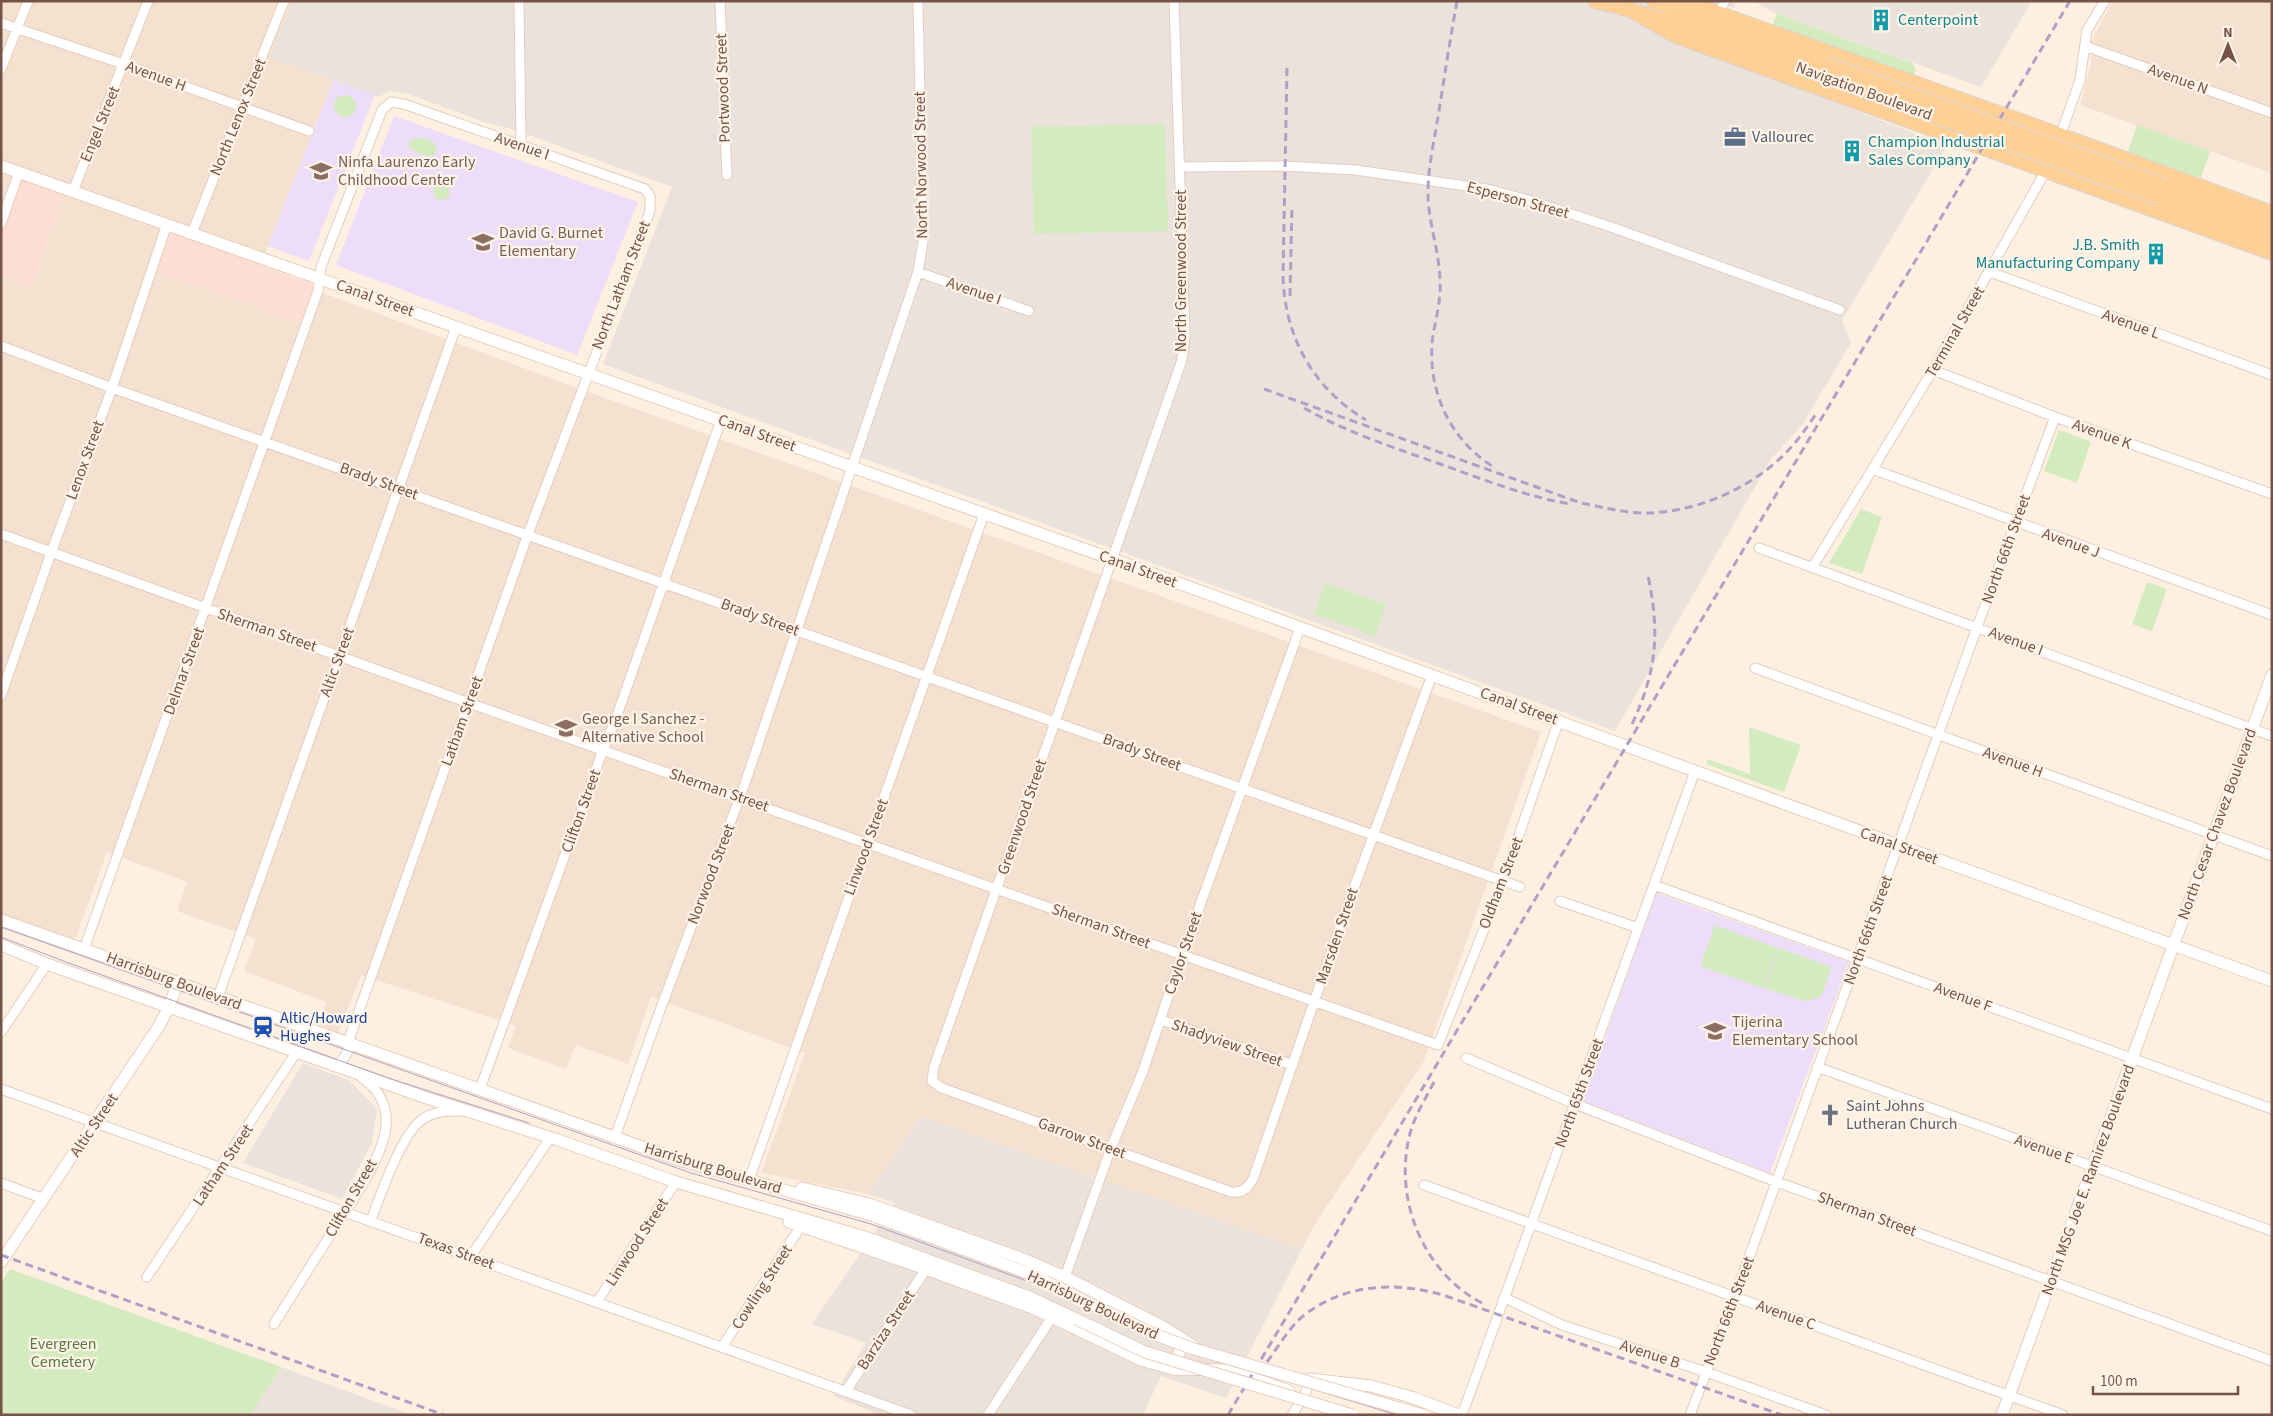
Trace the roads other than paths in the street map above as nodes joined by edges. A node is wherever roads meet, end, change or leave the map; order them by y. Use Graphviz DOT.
graph roads {
  1 [pos="28,1"];
  2 [pos="148,1"];
  3 [pos="284,1"];
  4 [pos="519,1"];
  5 [pos="720,1"];
  6 [pos="918,1"];
  7 [pos="1174,1"];
  8 [pos="1595,1"];
  9 [pos="1654,1"];
  10 [pos="1684,1"];
  11 [pos="2105,1"];
  12 [pos="1722,7"];
  13 [pos="1627,8"];
  14 [pos="1,23"];
  15 [pos="18,29"];
  16 [pos="2085,46"];
  17 [pos="123,64"];
  18 [pos="1,69"];
  19 [pos="1824,70"];
  20 [pos="391,102"];
  21 [pos="242,106"];
  22 [pos="2272,113"];
  23 [pos="309,131"];
  24 [pos="2060,135"];
  25 [pos="520,146"];
  26 [pos="1,166"];
  27 [pos="1180,166"];
  28 [pos="2046,171"];
  29 [pos="19,172"];
  30 [pos="727,175"];
  31 [pos="73,191"];
  32 [pos="2162,192"];
  33 [pos="650,196"];
  34 [pos="2272,213"];
  35 [pos="1,223"];
  36 [pos="167,224"];
  37 [pos="2272,225"];
  38 [pos="192,233"];
  39 [pos="2272,240"];
  40 [pos="2272,253"];
  41 [pos="918,272"];
  42 [pos="1990,272"];
  43 [pos="320,279"];
  44 [pos="1840,310"];
  45 [pos="1029,311"];
  46 [pos="456,327"];
  47 [pos="1,346"];
  48 [pos="1933,370"];
  49 [pos="588,374"];
  50 [pos="2272,375"];
  51 [pos="112,388"];
  52 [pos="2055,417"];
  53 [pos="721,420"];
  54 [pos="265,440"];
  55 [pos="850,467"];
  56 [pos="1872,469"];
  57 [pos="398,488"];
  58 [pos="2272,494"];
  59 [pos="984,514"];
  60 [pos="2015,522"];
  61 [pos="1,534"];
  62 [pos="528,534"];
  63 [pos="1759,548"];
  64 [pos="51,553"];
  65 [pos="1112,559"];
  66 [pos="1812,568"];
  67 [pos="663,582"];
  68 [pos="206,609"];
  69 [pos="2272,615"];
  70 [pos="1978,627"];
  71 [pos="1300,628"];
  72 [pos="798,631"];
  73 [pos="340,656"];
  74 [pos="1755,668"];
  75 [pos="927,675"];
  76 [pos="1432,675"];
  77 [pos="2272,675"];
  78 [pos="1,695"];
  79 [pos="469,703"];
  80 [pos="1559,720"];
  81 [pos="1055,721"];
  82 [pos="2252,729"];
  83 [pos="1939,735"];
  84 [pos="2272,736"];
  85 [pos="603,750"];
  86 [pos="1695,771"];
  87 [pos="1242,788"];
  88 [pos="740,797"];
  89 [pos="1373,834"];
  90 [pos="2214,835"];
  91 [pos="867,843"];
  92 [pos="1899,846"];
  93 [pos="2272,856"];
  94 [pos="1503,881"];
  95 [pos="1654,885"];
  96 [pos="1520,887"];
  97 [pos="997,888"];
  98 [pos="1560,901"];
  99 [pos="1,920"];
  100 [pos="1638,928"];
  101 [pos="1,945"];
  102 [pos="2172,945"];
  103 [pos="84,949"];
  104 [pos="1182,955"];
  105 [pos="1858,959"];
  106 [pos="47,964"];
  107 [pos="2272,981"];
  108 [pos="178,982"];
  109 [pos="218,997"];
  110 [pos="1314,1002"];
  111 [pos="169,1007"];
  112 [pos="1161,1020"];
  113 [pos="1,1032"];
  114 [pos="348,1042"];
  115 [pos="1438,1045"];
  116 [pos="296,1053"];
  117 [pos="1466,1058"];
  118 [pos="2133,1059"];
  119 [pos="1293,1065"];
  120 [pos="338,1067"];
  121 [pos="1817,1067"];
  122 [pos="354,1073"];
  123 [pos="933,1075"];
  124 [pos="1,1088"];
  125 [pos="480,1090"];
  126 [pos="1575,1104"];
  127 [pos="2272,1109"];
  128 [pos="466,1111"];
  129 [pos="96,1122"];
  130 [pos="615,1137"];
  131 [pos="550,1138"];
  132 [pos="1111,1148"];
  133 [pos="2092,1165"];
  134 [pos="222,1167"];
  135 [pos="749,1180"];
  136 [pos="676,1182"];
  137 [pos="1777,1182"];
  138 [pos="1,1183"];
  139 [pos="1424,1185"];
  140 [pos="1240,1193"];
  141 [pos="44,1199"];
  142 [pos="345,1212"];
  143 [pos="371,1221"];
  144 [pos="1532,1224"];
  145 [pos="801,1226"];
  146 [pos="2272,1231"];
  147 [pos="471,1256"];
  148 [pos="1,1262"];
  149 [pos="926,1269"];
  150 [pos="147,1277"];
  151 [pos="1065,1277"];
  152 [pos="2052,1281"];
  153 [pos="1735,1296"];
  154 [pos="1505,1298"];
  155 [pos="597,1302"];
  156 [pos="1052,1317"];
  157 [pos="274,1324"];
  158 [pos="1184,1340"];
  159 [pos="722,1347"];
  160 [pos="2272,1361"];
  161 [pos="1173,1369"];
  162 [pos="1706,1372"];
  163 [pos="1312,1379"];
  164 [pos="846,1391"];
  165 [pos="2009,1395"];
  166 [pos="1304,1398"];
  167 [pos="911,1415"];
  168 [pos="988,1415"];
  169 [pos="1292,1415"];
  170 [pos="1335,1415"];
  171 [pos="1352,1415"];
  172 [pos="1423,1415"];
  173 [pos="1461,1415"];
  174 [pos="1690,1415"];
  175 [pos="1826,1415"];
  176 [pos="2002,1415"];
  177 [pos="2063,1415"];
  1 -- 15 [label="street"];
  2 -- 17 [label="street, Engel Street"];
  3 -- 21 [label="street, North Lenox Street"];
  4 -- 25 [label="street"];
  5 -- 30 [label="street, Portwood Street"];
  6 -- 41 [label="street, North Norwood Street"];
  7 -- 27 [label="street, North Greenwood Street"];
  8 -- 13 [label="main road, Navigation Boulevard"];
  9 -- 19 [label="main road, Navigation Boulevard"];
  10 -- 12 [label="main road"];
  11 -- 16 [label="street, Terminal Street"];
  12 -- 24 [label="main road"];
  13 -- 19 [label="main road, Navigation Boulevard"];
  13 -- 28 [label="main road"];
  14 -- 15 [label="street, Avenue H"];
  15 -- 17 [label="street, Avenue H"];
  15 -- 18 [label="street"];
  16 -- 22 [label="street, Avenue N"];
  16 -- 24 [label="street, Terminal Street"];
  17 -- 21 [label="street, Avenue H"];
  17 -- 31 [label="street, Engel Street"];
  19 -- 32 [label="main road, Navigation Boulevard, bridge"];
  20 -- 25 [label="street, Avenue I"];
  20 -- 43 [label="street, Delmar Street"];
  21 -- 23 [label="street, Avenue H"];
  21 -- 38 [label="street, North Lenox Street"];
  24 -- 28 [label="street, Terminal Street"];
  24 -- 34 [label="main road"];
  25 -- 33 [label="street, Avenue I"];
  26 -- 29 [label="main road, Canal Street"];
  27 -- 44 [label="street, Esperson Street"];
  27 -- 65 [label="street, North Greenwood Street"];
  28 -- 40 [label="main road"];
  28 -- 42 [label="street, Terminal Street"];
  29 -- 31 [label="main road, Canal Street"];
  29 -- 35 [label="street"];
  31 -- 36 [label="main road, Canal Street"];
  32 -- 37 [label="main road, Navigation Boulevard"];
  32 -- 39 [label="main road, Navigation Boulevard"];
  33 -- 49 [label="street, North Latham Street"];
  36 -- 38 [label="main road, Canal Street"];
  36 -- 51 [label="street, Lenox Street"];
  38 -- 43 [label="main road, Canal Street"];
  41 -- 45 [label="street, Avenue I"];
  41 -- 55 [label="street, North Norwood Street"];
  42 -- 48 [label="street, Terminal Street"];
  42 -- 50 [label="street, Avenue L"];
  43 -- 46 [label="main road, Canal Street"];
  43 -- 54 [label="street, Delmar Street"];
  46 -- 49 [label="main road, Canal Street"];
  46 -- 57 [label="street, Altic Street"];
  47 -- 51 [label="street, Brady Street"];
  48 -- 52 [label="street, Avenue K"];
  48 -- 56 [label="street, Terminal Street"];
  49 -- 53 [label="main road, Canal Street"];
  49 -- 62 [label="street, Latham Street"];
  51 -- 54 [label="street, Brady Street"];
  51 -- 64 [label="street, Lenox Street"];
  52 -- 58 [label="street, Avenue K"];
  52 -- 60 [label="street, North 66th Street"];
  53 -- 55 [label="main road, Canal Street"];
  53 -- 67 [label="street, Clifton Street"];
  54 -- 57 [label="street, Brady Street"];
  54 -- 68 [label="street, Delmar Street"];
  55 -- 59 [label="main road, Canal Street"];
  55 -- 72 [label="street, Norwood Street"];
  56 -- 60 [label="street, Avenue J"];
  56 -- 66 [label="street, Terminal Street"];
  57 -- 62 [label="street, Brady Street"];
  57 -- 73 [label="street, Altic Street"];
  59 -- 65 [label="main road, Canal Street"];
  59 -- 75 [label="street, Linwood Street"];
  60 -- 69 [label="street, Avenue J"];
  60 -- 70 [label="street, North 66th Street"];
  61 -- 64 [label="street, Sherman Street"];
  62 -- 67 [label="street, Brady Street"];
  62 -- 79 [label="street, Latham Street"];
  63 -- 66 [label="street, Avenue I"];
  64 -- 68 [label="street, Sherman Street"];
  64 -- 78 [label="street, Lenox Street"];
  65 -- 71 [label="main road, Canal Street"];
  65 -- 81 [label="street, Greenwood Street"];
  66 -- 70 [label="street, Avenue I"];
  67 -- 72 [label="street, Brady Street"];
  67 -- 85 [label="street, Clifton Street"];
  68 -- 73 [label="street, Sherman Street"];
  68 -- 103 [label="street, Delmar Street"];
  70 -- 82 [label="street, Avenue I"];
  70 -- 83 [label="street, North 66th Street"];
  71 -- 76 [label="main road, Canal Street"];
  71 -- 87 [label="street, Caylor Street"];
  72 -- 75 [label="street, Brady Street"];
  72 -- 88 [label="street, Norwood Street"];
  73 -- 79 [label="street, Sherman Street"];
  73 -- 109 [label="street, Altic Street"];
  74 -- 83 [label="street, Avenue H"];
  75 -- 81 [label="street, Brady Street"];
  75 -- 91 [label="street, Linwood Street"];
  76 -- 80 [label="main road, Canal Street"];
  76 -- 89 [label="street, Marsden Street"];
  77 -- 82 [label="main road, North Cesar Chavez Boulevard"];
  79 -- 85 [label="street, Sherman Street"];
  79 -- 114 [label="street, Latham Street"];
  80 -- 86 [label="main road, Canal Street"];
  80 -- 94 [label="street, Oldham Street"];
  81 -- 87 [label="street, Brady Street"];
  81 -- 97 [label="street, Greenwood Street"];
  82 -- 84 [label="street, Avenue I"];
  82 -- 90 [label="main road, North Cesar Chavez Boulevard"];
  83 -- 90 [label="street, Avenue H"];
  83 -- 92 [label="street, North 66th Street"];
  85 -- 88 [label="street, Sherman Street"];
  85 -- 125 [label="street, Clifton Street"];
  86 -- 92 [label="main road, Canal Street"];
  86 -- 95 [label="street, North 65th Street"];
  87 -- 89 [label="street, Brady Street"];
  87 -- 104 [label="street, Caylor Street"];
  88 -- 91 [label="street, Sherman Street"];
  88 -- 130 [label="street, Norwood Street"];
  89 -- 94 [label="street, Brady Street"];
  89 -- 110 [label="street, Marsden Street"];
  90 -- 93 [label="street, Avenue H"];
  90 -- 102 [label="main road, North Cesar Chavez Boulevard"];
  91 -- 97 [label="street, Sherman Street"];
  91 -- 135 [label="street, Linwood Street"];
  92 -- 102 [label="main road, Canal Street"];
  92 -- 105 [label="street, North 66th Street"];
  94 -- 96 [label="street, Brady Street"];
  94 -- 115 [label="street, Oldham Street"];
  95 -- 100 [label="street, North 65th Street"];
  95 -- 105 [label="street, Avenue F"];
  97 -- 104 [label="street, Sherman Street"];
  97 -- 123 [label="street, Greenwood Street"];
  98 -- 100 [label="street"];
  99 -- 103 [label="main road, Harrisburg Boulevard"];
  100 -- 126 [label="street, North 65th Street"];
  101 -- 106 [label="main road, Harrisburg Boulevard"];
  102 -- 107 [label="main road, Canal Street"];
  102 -- 118 [label="main road, North MSG Joe E. Ramirez Boulevard"];
  103 -- 108 [label="main road, Harrisburg Boulevard"];
  104 -- 110 [label="street, Sherman Street"];
  104 -- 112 [label="street, Caylor Street"];
  105 -- 118 [label="street, Avenue F"];
  105 -- 121 [label="street, North 66th Street"];
  106 -- 111 [label="main road, Harrisburg Boulevard"];
  106 -- 113 [label="street"];
  108 -- 109 [label="main road, Harrisburg Boulevard"];
  108 -- 111 [label="main road, Altic Street"];
  109 -- 114 [label="main road, Harrisburg Boulevard"];
  110 -- 115 [label="street, Sherman Street"];
  110 -- 119 [label="street, Marsden Street"];
  111 -- 116 [label="main road, Harrisburg Boulevard"];
  111 -- 129 [label="main road, Altic Street"];
  112 -- 119 [label="street, Shadyview Street"];
  112 -- 132 [label="street, Caylor Street"];
  114 -- 120 [label="street, Latham Street"];
  114 -- 125 [label="main road, Harrisburg Boulevard"];
  116 -- 120 [label="main road, Harrisburg Boulevard"];
  116 -- 134 [label="street, Latham Street"];
  117 -- 126 [label="street, Sherman Street"];
  118 -- 127 [label="street, Avenue F"];
  118 -- 133 [label="main road, North MSG Joe E. Ramirez Boulevard"];
  119 -- 140 [label="street, Marsden Street"];
  120 -- 122 [label="main road, Harrisburg Boulevard"];
  121 -- 133 [label="street, Avenue E"];
  121 -- 137 [label="street, North 66th Street"];
  122 -- 128 [label="main road, Harrisburg Boulevard"];
  122 -- 142 [label="street, Clifton Street"];
  123 -- 132 [label="street, Garrow Street"];
  124 -- 129 [label="street, Texas Street"];
  125 -- 130 [label="main road, Harrisburg Boulevard"];
  126 -- 137 [label="street, Sherman Street"];
  126 -- 144 [label="street, North 65th Street"];
  128 -- 131 [label="main road, Harrisburg Boulevard"];
  128 -- 143 [label="street, Clifton Street"];
  129 -- 134 [label="street, Texas Street"];
  129 -- 141 [label="main road, Altic Street"];
  130 -- 135 [label="main road, Harrisburg Boulevard"];
  131 -- 136 [label="main road, Harrisburg Boulevard"];
  131 -- 147 [label="street"];
  132 -- 140 [label="street, Garrow Street"];
  132 -- 151 [label="street, Caylor Street"];
  133 -- 146 [label="street, Avenue E"];
  133 -- 152 [label="main road, North MSG Joe E. Ramirez Boulevard"];
  134 -- 142 [label="street, Texas Street"];
  134 -- 150 [label="street, Latham Street"];
  135 -- 151 [label="main road"];
  135 -- 172 [label="main road, Harrisburg Boulevard, bridge"];
  136 -- 145 [label="main road"];
  136 -- 155 [label="street, Linwood Street"];
  136 -- 171 [label="main road, Harrisburg Boulevard, bridge"];
  137 -- 152 [label="street, Sherman Street"];
  137 -- 153 [label="street, North 66th Street"];
  138 -- 141 [label="street"];
  139 -- 144 [label="street, Avenue C"];
  141 -- 148 [label="main road, Altic Street"];
  142 -- 143 [label="street, Texas Street"];
  142 -- 157 [label="street, Clifton Street"];
  143 -- 147 [label="street, Texas Street"];
  144 -- 153 [label="street, Avenue C"];
  144 -- 154 [label="street, North 65th Street"];
  145 -- 149 [label="main road"];
  145 -- 159 [label="street, Cowling Street"];
  147 -- 155 [label="street, Texas Street"];
  149 -- 156 [label="main road"];
  149 -- 164 [label="street, Barziza Street"];
  151 -- 158 [label="main road"];
  152 -- 160 [label="street, Sherman Street"];
  152 -- 165 [label="main road, North MSG Joe E. Ramirez Boulevard"];
  153 -- 162 [label="street, North 66th Street"];
  153 -- 165 [label="street, Avenue C"];
  154 -- 162 [label="street, Avenue B"];
  154 -- 173 [label="street, North 65th Street"];
  155 -- 159 [label="street, Texas Street"];
  156 -- 161 [label="main road"];
  156 -- 168 [label="street"];
  158 -- 161 [label="main road"];
  158 -- 163 [label="main road"];
  159 -- 164 [label="street, Texas Street"];
  161 -- 166 [label="main road"];
  162 -- 174 [label="street, North 66th Street"];
  162 -- 175 [label="street, Avenue B"];
  163 -- 166 [label="street"];
  163 -- 173 [label="main road"];
  164 -- 167 [label="street, Texas Street"];
  165 -- 176 [label="main road, North MSG Joe E. Ramirez Boulevard"];
  165 -- 177 [label="street, Avenue C"];
  166 -- 169 [label="street"];
  166 -- 170 [label="main road"];
}
